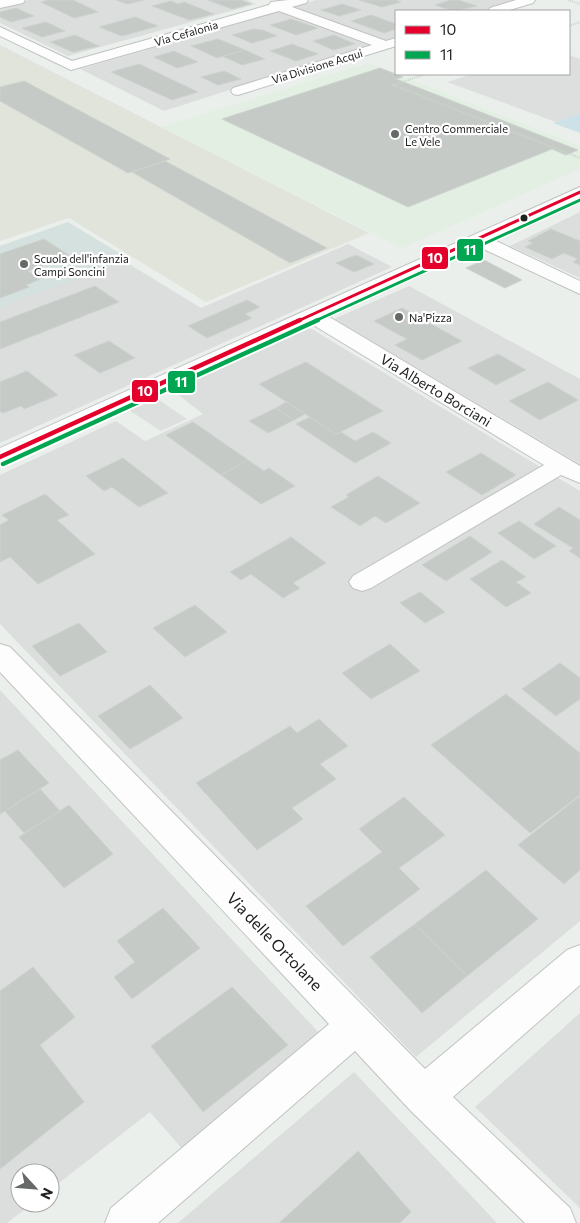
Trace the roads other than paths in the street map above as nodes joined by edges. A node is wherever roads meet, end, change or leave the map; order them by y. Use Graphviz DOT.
graph roads {
  1 [pos="19,0"];
  2 [pos="262,0"];
  3 [pos="302,0"];
  4 [pos="530,0"];
  5 [pos="0,4"];
  6 [pos="279,6"];
  7 [pos="497,10"];
  8 [pos="0,31"];
  9 [pos="391,44"];
  10 [pos="238,91"];
  11 [pos="580,192"];
  12 [pos="477,239"];
  13 [pos="580,288"];
  14 [pos="311,315"];
  15 [pos="0,457"];
  16 [pos="570,470"];
  17 [pos="362,582"];
  18 [pos="0,654"];
  19 [pos="580,962"];
  20 [pos="356,1025"];
  21 [pos="424,1096"];
  22 [pos="126,1223"];
  23 [pos="555,1223"];
  1 -- 5 [label="street"];
  2 -- 6 [label="street"];
  3 -- 6 [label="street, Via Cefalonia"];
  4 -- 7 [label="street"];
  6 -- 8 [label="street, Via Cefalonia"];
  6 -- 9 [label="street"];
  9 -- 10 [label="street, Via Divisione Acqui"];
  11 -- 12 [label="street"];
  12 -- 13 [label="street"];
  12 -- 14 [label="street"];
  14 -- 15 [label="street"];
  14 -- 16 [label="street, Via Alberto Borciani"];
  16 -- 17 [label="street, Via Alberto Borciani"];
  18 -- 20 [label="street, Via delle Ortolane"];
  19 -- 21 [label="street"];
  20 -- 21 [label="street, Via delle Ortolane"];
  20 -- 22 [label="street"];
  21 -- 23 [label="street, Via delle Ortolane"];
}
